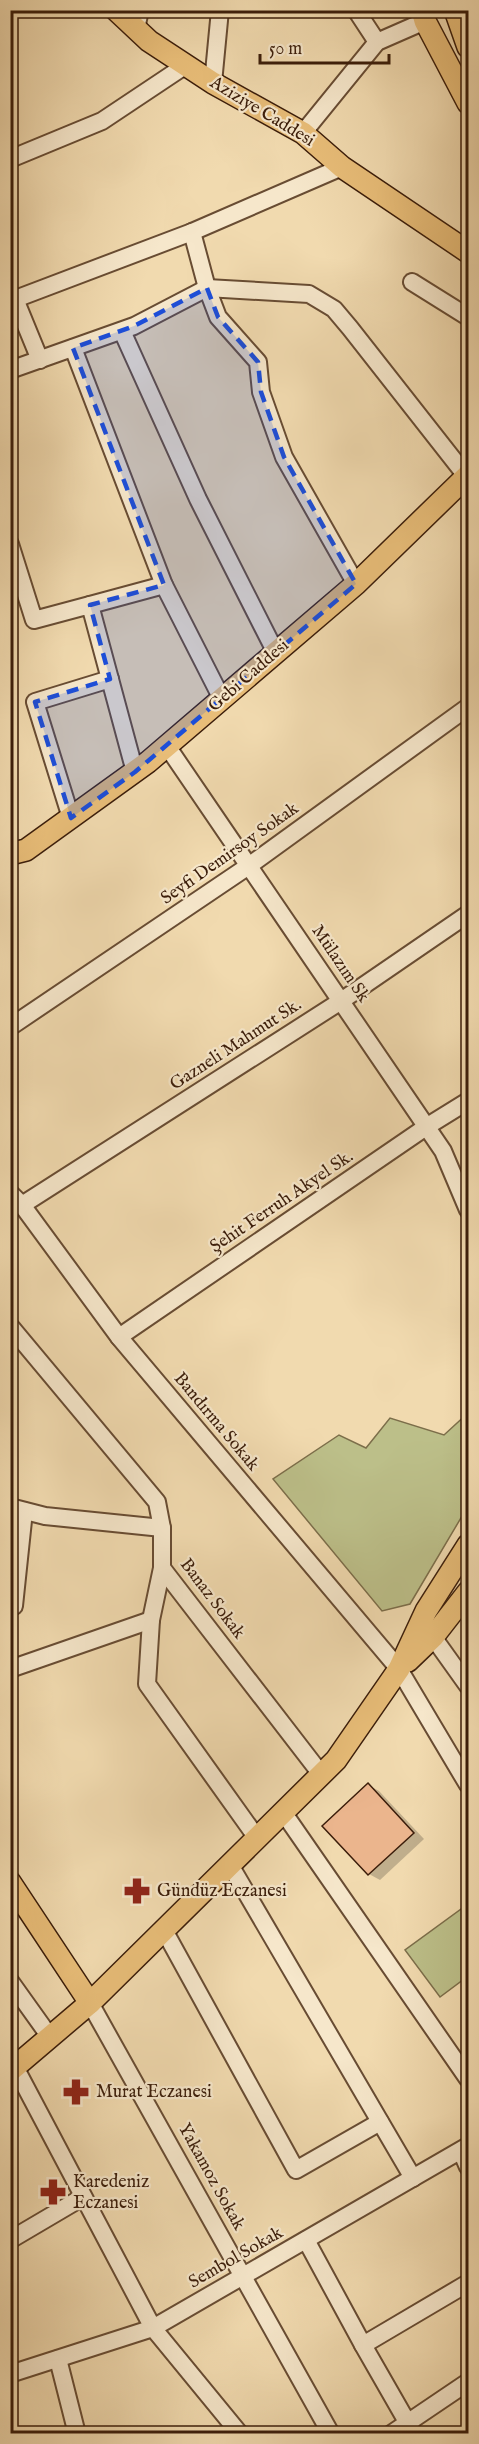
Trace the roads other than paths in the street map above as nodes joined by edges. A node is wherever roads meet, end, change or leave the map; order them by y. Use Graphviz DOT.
graph roads {
  1 [pos="116,10"];
  2 [pos="220,10"];
  3 [pos="356,10"];
  4 [pos="455,10"];
  5 [pos="421,14"];
  6 [pos="138,20"];
  7 [pos="377,42"];
  8 [pos="468,47"];
  9 [pos="186,65"];
  10 [pos="213,83"];
  11 [pos="468,102"];
  12 [pos="303,133"];
  13 [pos="10,159"];
  14 [pos="342,167"];
  15 [pos="192,232"];
  16 [pos="468,252"];
  17 [pos="412,282"];
  18 [pos="207,288"];
  19 [pos="13,300"];
  20 [pos="468,317"];
  21 [pos="122,331"];
  22 [pos="73,348"];
  23 [pos="40,360"];
  24 [pos="10,370"];
  25 [pos="468,476"];
  26 [pos="10,544"];
  27 [pos="356,584"];
  28 [pos="164,585"];
  29 [pos="90,605"];
  30 [pos="276,652"];
  31 [pos="110,679"];
  32 [pos="222,699"];
  33 [pos="468,707"];
  34 [pos="167,746"];
  35 [pos="135,771"];
  36 [pos="71,818"];
  37 [pos="10,854"];
  38 [pos="250,866"];
  39 [pos="468,914"];
  40 [pos="340,1001"];
  41 [pos="10,1027"];
  42 [pos="468,1101"];
  43 [pos="426,1127"];
  44 [pos="16,1199"];
  45 [pos="468,1210"];
  46 [pos="10,1326"];
  47 [pos="119,1337"];
  48 [pos="17,1509"];
  49 [pos="162,1528"];
  50 [pos="468,1545"];
  51 [pos="162,1568"];
  52 [pos="468,1592"];
  53 [pos="14,1606"];
  54 [pos="151,1620"];
  55 [pos="433,1637"];
  56 [pos="10,1669"];
  57 [pos="399,1669"];
  58 [pos="468,1686"];
  59 [pos="321,1774"];
  60 [pos="468,1785"];
  61 [pos="283,1812"];
  62 [pos="257,1838"];
  63 [pos="230,1865"];
  64 [pos="10,1882"];
  65 [pos="164,1930"];
  66 [pos="10,1981"];
  67 [pos="90,2003"];
  68 [pos="50,2037"];
  69 [pos="13,2069"];
  70 [pos="468,2079"];
  71 [pos="380,2122"];
  72 [pos="465,2149"];
  73 [pos="468,2167"];
  74 [pos="413,2178"];
  75 [pos="83,2197"];
  76 [pos="10,2240"];
  77 [pos="306,2240"];
  78 [pos="244,2276"];
  79 [pos="468,2283"];
  80 [pos="153,2328"];
  81 [pos="363,2345"];
  82 [pos="58,2359"];
  83 [pos="10,2374"];
  84 [pos="468,2382"];
  85 [pos="411,2428"];
  86 [pos="233,2432"];
  87 [pos="77,2433"];
  88 [pos="331,2433"];
  89 [pos="391,2433"];
  1 -- 6 [label="main road, Aziziye Caddesi"];
  2 -- 10 [label="street"];
  3 -- 7 [label="street"];
  4 -- 8 [label="main road"];
  5 -- 7 [label="street"];
  5 -- 11 [label="main road"];
  6 -- 9 [label="main road, Aziziye Caddesi"];
  7 -- 12 [label="street"];
  9 -- 10 [label="main road, Aziziye Caddesi"];
  9 -- 13 [label="street"];
  10 -- 12 [label="main road, Aziziye Caddesi"];
  12 -- 14 [label="main road, Aziziye Caddesi"];
  14 -- 15 [label="street"];
  14 -- 16 [label="main road, Aziziye Caddesi"];
  15 -- 18 [label="street"];
  15 -- 19 [label="street"];
  17 -- 20 [label="street"];
  18 -- 21 [label="street"];
  18 -- 25 [label="street"];
  18 -- 27 [label="street"];
  19 -- 23 [label="street"];
  21 -- 22 [label="street"];
  21 -- 30 [label="street"];
  22 -- 23 [label="street"];
  22 -- 28 [label="street"];
  23 -- 24 [label="street"];
  25 -- 27 [label="main road, Gebi Caddesi"];
  26 -- 29 [label="street"];
  27 -- 30 [label="main road, Gebi Caddesi"];
  28 -- 29 [label="street"];
  28 -- 32 [label="street"];
  29 -- 31 [label="street"];
  30 -- 32 [label="main road, Gebi Caddesi"];
  31 -- 35 [label="street"];
  31 -- 36 [label="street"];
  32 -- 34 [label="main road, Gebi Caddesi"];
  33 -- 38 [label="street, Seyfi Demirsoy Sokak"];
  34 -- 35 [label="main road, Gebi Caddesi"];
  34 -- 38 [label="street, Mülazım Sk"];
  35 -- 36 [label="main road, Gebi Caddesi"];
  36 -- 37 [label="main road, Gebi Caddesi"];
  38 -- 40 [label="street, Mülazım Sk"];
  38 -- 41 [label="street, Seyfi Demirsoy Sokak"];
  39 -- 40 [label="street, Gazneli Mahmut Sk."];
  40 -- 43 [label="street, Mülazım Sk"];
  40 -- 44 [label="street, Gazneli Mahmut Sk."];
  42 -- 43 [label="street, Şehit Ferruh Akyel Sk."];
  43 -- 45 [label="street, Mülazım Sk"];
  43 -- 47 [label="street, Şehit Ferruh Akyel Sk."];
  44 -- 47 [label="street, Bandırma Sokak"];
  46 -- 49 [label="street, Banaz Sokak"];
  47 -- 57 [label="street, Bandırma Sokak"];
  48 -- 49 [label="street"];
  48 -- 53 [label="street"];
  49 -- 51 [label="street, Banaz Sokak"];
  50 -- 57 [label="main road"];
  51 -- 54 [label="street"];
  51 -- 59 [label="street, Banaz Sokak"];
  52 -- 55 [label="main road"];
  54 -- 56 [label="street"];
  54 -- 62 [label="street"];
  55 -- 57 [label="main road"];
  55 -- 58 [label="street"];
  57 -- 59 [label="main road"];
  57 -- 60 [label="street, Bandırma Sokak"];
  59 -- 61 [label="main road"];
  61 -- 62 [label="main road"];
  61 -- 70 [label="street"];
  62 -- 63 [label="main road"];
  63 -- 65 [label="main road"];
  63 -- 71 [label="street"];
  64 -- 67 [label="main road"];
  65 -- 67 [label="main road"];
  65 -- 71 [label="street"];
  66 -- 68 [label="street"];
  67 -- 68 [label="main road"];
  67 -- 78 [label="street, Yakamoz Sokak"];
  68 -- 69 [label="main road"];
  69 -- 75 [label="street"];
  71 -- 74 [label="street"];
  72 -- 73 [label="street"];
  72 -- 74 [label="street, Sembol Sokak"];
  74 -- 77 [label="street, Sembol Sokak"];
  75 -- 76 [label="street"];
  75 -- 80 [label="street"];
  77 -- 78 [label="street, Sembol Sokak"];
  77 -- 81 [label="street"];
  78 -- 80 [label="street, Sembol Sokak"];
  78 -- 88 [label="street, Yakamoz Sokak"];
  79 -- 81 [label="street"];
  80 -- 82 [label="street, Sembol Sokak"];
  80 -- 86 [label="street"];
  81 -- 85 [label="street"];
  82 -- 83 [label="street, Sembol Sokak"];
  82 -- 87 [label="street"];
  84 -- 85 [label="street"];
  85 -- 89 [label="street"];
}
